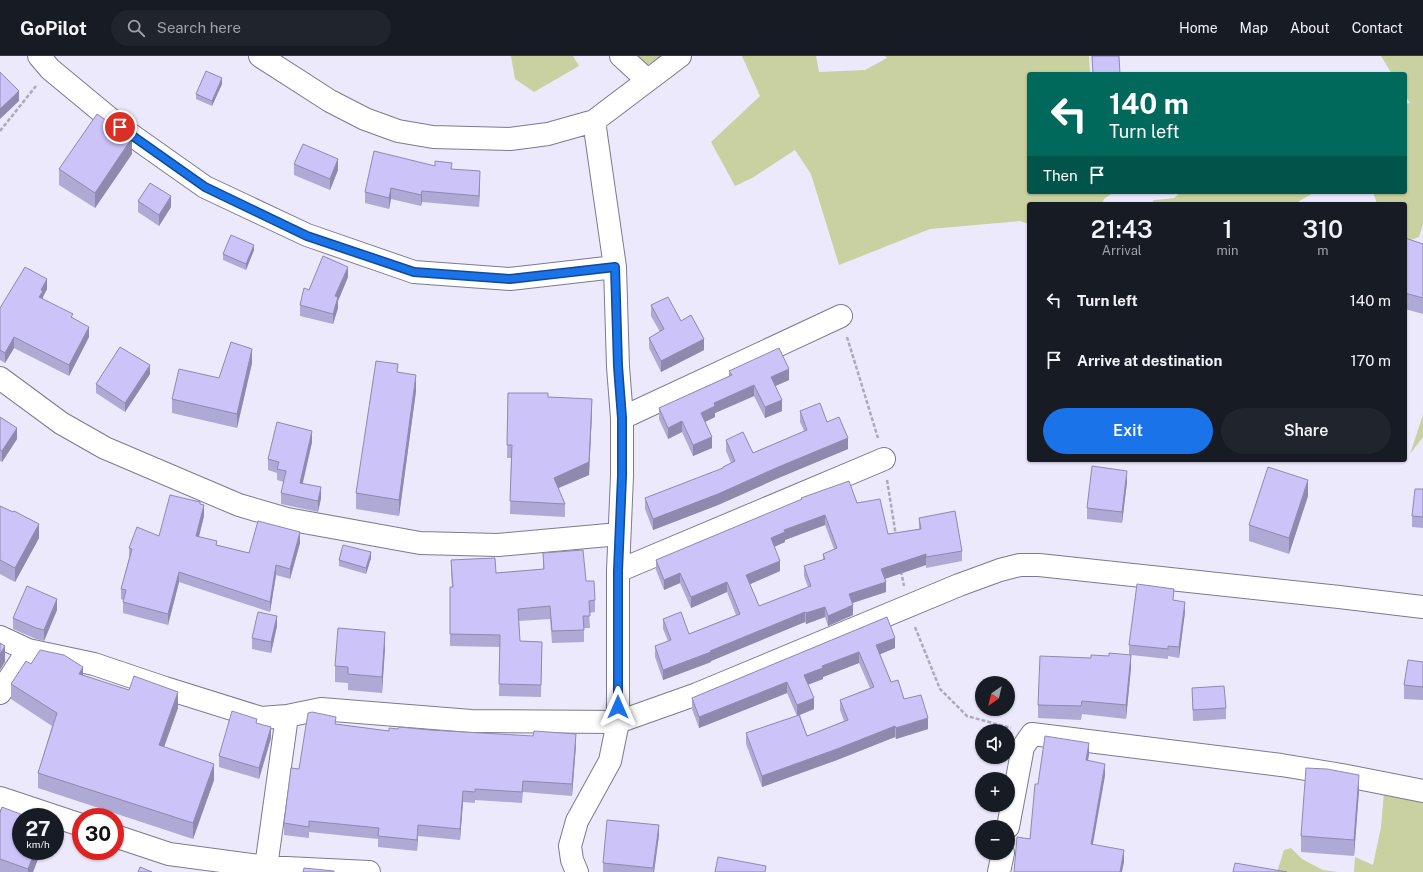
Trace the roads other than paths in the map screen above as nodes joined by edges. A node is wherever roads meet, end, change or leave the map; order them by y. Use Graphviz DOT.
graph roads {
  1 [pos="260,56"];
  2 [pos="621,56"];
  3 [pos="680,56"];
  4 [pos="45,62"];
  5 [pos="647,80"];
  6 [pos="594,121"];
  7 [pos="615,267"];
  8 [pos="841,316"];
  9 [pos="0,378"];
  10 [pos="622,418"];
  11 [pos="884,459"];
  12 [pos="619,534"];
  13 [pos="618,571"];
  14 [pos="1423,607"];
  15 [pos="0,637"];
  16 [pos="28,650"];
  17 [pos="0,693"];
  18 [pos="287,716"];
  19 [pos="618,722"];
  20 [pos="1423,790"];
  21 [pos="0,798"];
  22 [pos="1009,820"];
  23 [pos="72,822"];
  24 [pos="124,839"];
  25 [pos="1002,860"];
  26 [pos="266,867"];
  27 [pos="370,872"];
  28 [pos="577,872"];
  29 [pos="999,872"];
  1 -- 6 [label="street"];
  2 -- 5 [label="street"];
  3 -- 5 [label="street"];
  4 -- 7 [label="street"];
  5 -- 6 [label="street"];
  6 -- 7 [label="street"];
  7 -- 10 [label="street"];
  8 -- 10 [label="street"];
  9 -- 12 [label="street"];
  10 -- 12 [label="street"];
  11 -- 13 [label="street"];
  12 -- 13 [label="street"];
  13 -- 19 [label="street"];
  14 -- 19 [label="street"];
  15 -- 16 [label="street"];
  16 -- 17 [label="street"];
  16 -- 18 [label="street"];
  18 -- 19 [label="street"];
  18 -- 26 [label="street"];
  19 -- 28 [label="street"];
  20 -- 22 [label="street"];
  21 -- 23 [label="street"];
  24 -- 26 [label="street"];
  25 -- 29 [label="street"];
  26 -- 27 [label="street"];
}
